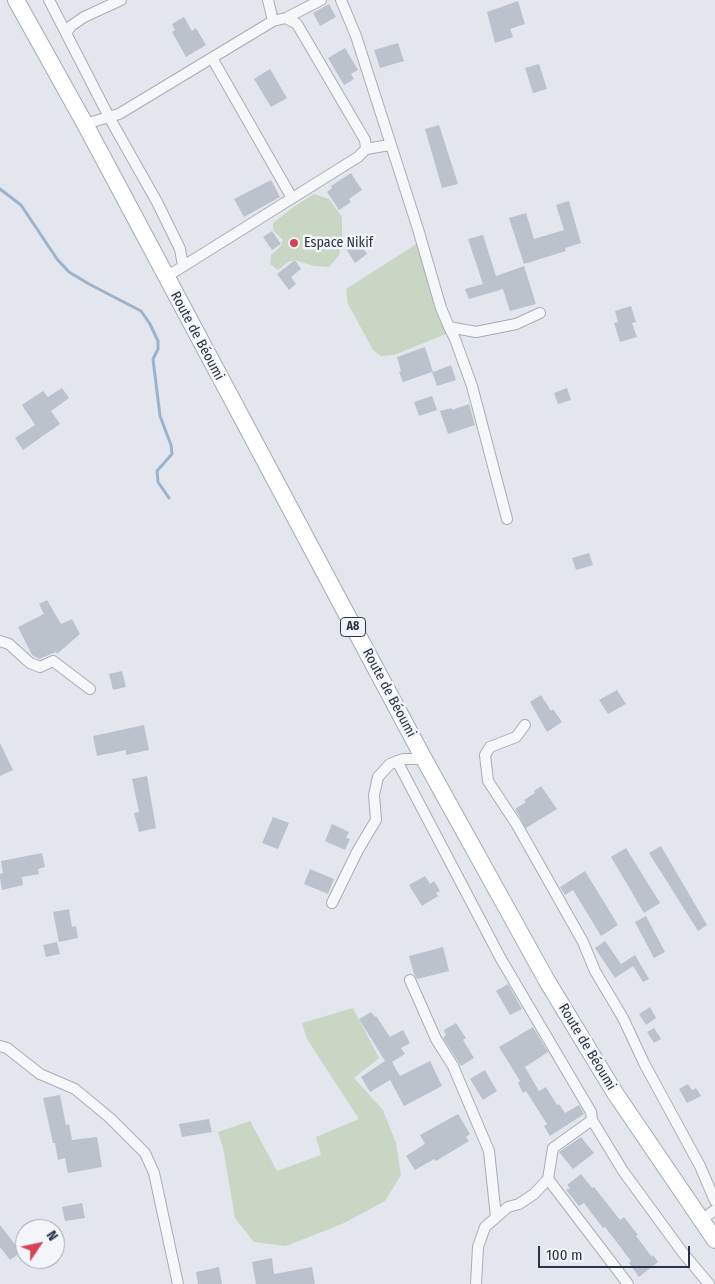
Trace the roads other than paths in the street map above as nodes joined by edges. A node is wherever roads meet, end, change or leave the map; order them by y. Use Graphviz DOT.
graph roads {
  1 [pos="16,0"];
  2 [pos="49,0"];
  3 [pos="121,0"];
  4 [pos="268,0"];
  5 [pos="321,0"];
  6 [pos="341,0"];
  7 [pos="286,18"];
  8 [pos="273,21"];
  9 [pos="67,32"];
  10 [pos="212,58"];
  11 [pos="109,116"];
  12 [pos="84,124"];
  13 [pos="390,145"];
  14 [pos="366,148"];
  15 [pos="292,198"];
  16 [pos="183,266"];
  17 [pos="166,277"];
  18 [pos="540,313"];
  19 [pos="449,327"];
  20 [pos="507,519"];
  21 [pos="0,641"];
  22 [pos="90,689"];
  23 [pos="525,725"];
  24 [pos="424,759"];
  25 [pos="397,761"];
  26 [pos="332,903"];
  27 [pos="410,980"];
  28 [pos="0,1046"];
  29 [pos="592,1120"];
  30 [pos="548,1178"];
  31 [pos="715,1201"];
  32 [pos="715,1210"];
  33 [pos="496,1217"];
  34 [pos="701,1220"];
  35 [pos="715,1240"];
  36 [pos="178,1284"];
  37 [pos="476,1284"];
  38 [pos="628,1284"];
  39 [pos="710,1284"];
  1 -- 12 [label="main road, Route de Béoumi / A8"];
  2 -- 9 [label="street"];
  3 -- 9 [label="street"];
  4 -- 8 [label="street"];
  5 -- 7 [label="street"];
  6 -- 13 [label="street"];
  7 -- 8 [label="street"];
  7 -- 14 [label="street"];
  8 -- 10 [label="street"];
  9 -- 11 [label="street"];
  10 -- 11 [label="street"];
  10 -- 15 [label="street"];
  11 -- 12 [label="street"];
  11 -- 16 [label="street"];
  12 -- 17 [label="main road, Route de Béoumi / A8"];
  13 -- 14 [label="street"];
  13 -- 19 [label="street"];
  14 -- 15 [label="street"];
  15 -- 16 [label="street"];
  16 -- 17 [label="street"];
  17 -- 24 [label="main road, Route de Béoumi / A8"];
  18 -- 19 [label="street"];
  19 -- 20 [label="street"];
  21 -- 22 [label="street"];
  23 -- 31 [label="street"];
  24 -- 25 [label="street"];
  24 -- 34 [label="main road, Route de Béoumi / A8"];
  25 -- 26 [label="street"];
  25 -- 29 [label="street"];
  27 -- 33 [label="street"];
  28 -- 36 [label="street"];
  29 -- 30 [label="street"];
  29 -- 39 [label="street"];
  30 -- 33 [label="street"];
  30 -- 38 [label="street"];
  32 -- 34 [label="street"];
  33 -- 37 [label="street"];
  34 -- 35 [label="main road, Route de Béoumi / A8"];
}
